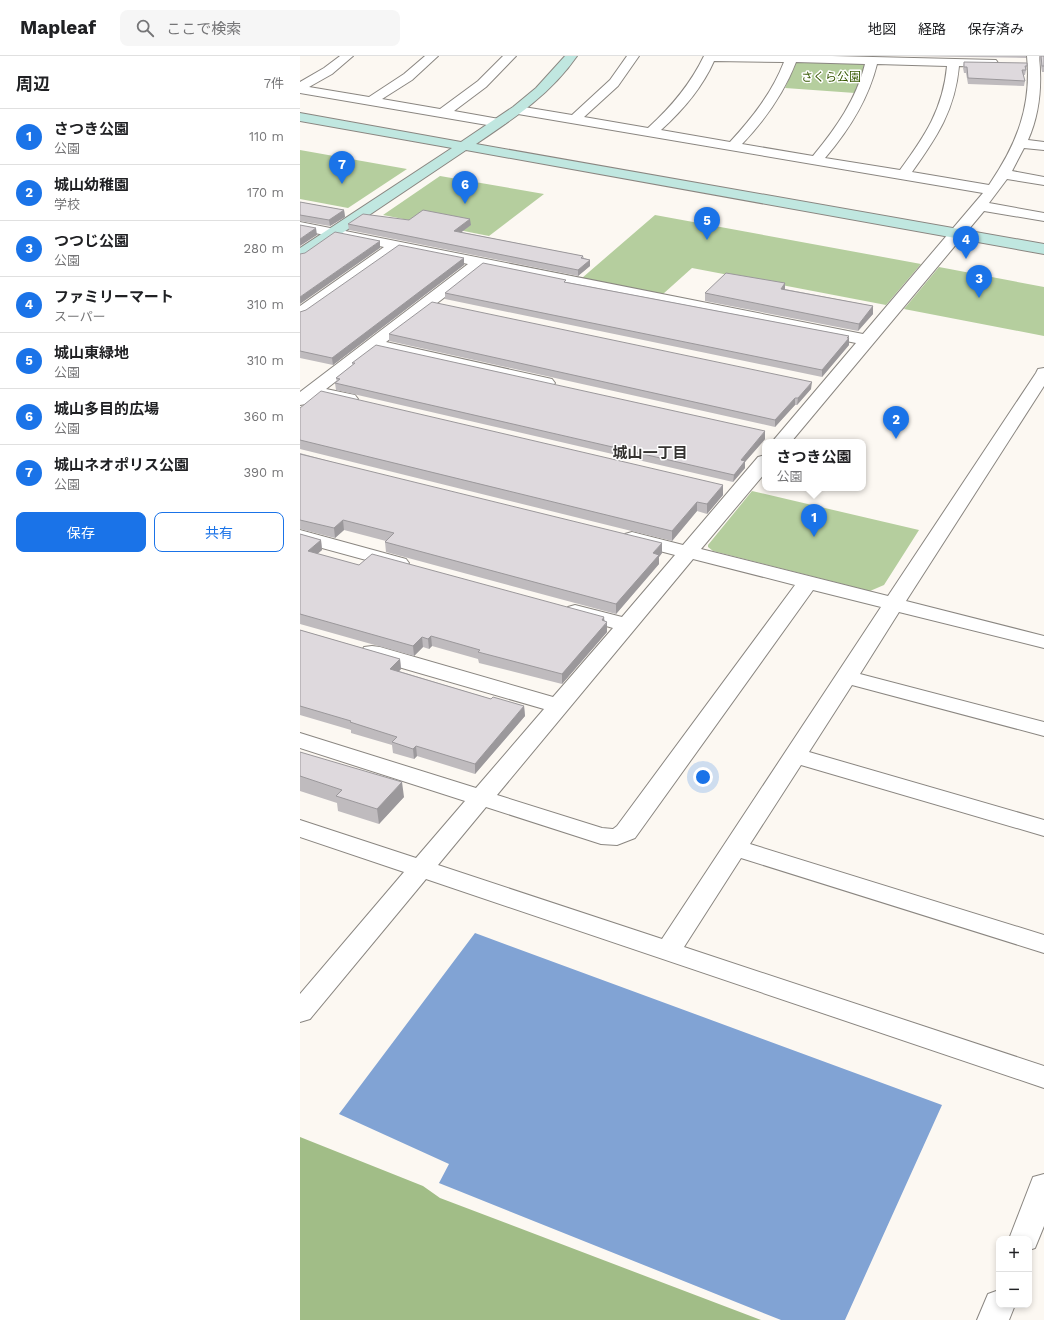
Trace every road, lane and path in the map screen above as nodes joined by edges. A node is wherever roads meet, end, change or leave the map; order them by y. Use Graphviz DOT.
graph roads {
  1 [pos="347,56"];
  2 [pos="432,56"];
  3 [pos="510,56"];
  4 [pos="571,56"];
  5 [pos="633,56"];
  6 [pos="710,57"];
  7 [pos="791,59"];
  8 [pos="1034,60"];
  9 [pos="872,61"];
  10 [pos="953,62"];
  11 [pos="1005,64"];
  12 [pos="1020,64"];
  13 [pos="1040,86"];
  14 [pos="300,88"];
  15 [pos="371,102"];
  16 [pos="518,110"];
  17 [pos="442,114"];
  18 [pos="1038,114"];
  19 [pos="300,117"];
  20 [pos="575,119"];
  21 [pos="499,123"];
  22 [pos="651,132"];
  23 [pos="1020,143"];
  24 [pos="463,146"];
  25 [pos="733,146"];
  26 [pos="1044,146"];
  27 [pos="816,160"];
  28 [pos="1004,174"];
  29 [pos="903,175"];
  30 [pos="1044,181"];
  31 [pos="992,190"];
  32 [pos="980,206"];
  33 [pos="1044,217"];
  34 [pos="300,226"];
  35 [pos="334,232"];
  36 [pos="956,234"];
  37 [pos="397,245"];
  38 [pos="1044,249"];
  39 [pos="300,255"];
  40 [pos="481,262"];
  41 [pos="300,313"];
  42 [pos="866,340"];
  43 [pos="373,344"];
  44 [pos="1044,374"];
  45 [pos="560,386"];
  46 [pos="306,396"];
  47 [pos="367,404"];
  48 [pos="779,437"];
  49 [pos="762,464"];
  50 [pos="618,535"];
  51 [pos="300,536"];
  52 [pos="687,552"];
  53 [pos="414,567"];
  54 [pos="808,582"];
  55 [pos="894,604"];
  56 [pos="558,606"];
  57 [pos="626,625"];
  58 [pos="1044,642"];
  59 [pos="353,646"];
  60 [pos="847,677"];
  61 [pos="559,706"];
  62 [pos="1044,729"];
  63 [pos="300,740"];
  64 [pos="795,756"];
  65 [pos="482,797"];
  66 [pos="300,828"];
  67 [pos="1044,828"];
  68 [pos="736,848"];
  69 [pos="423,868"];
  70 [pos="1044,944"];
  71 [pos="668,950"];
  72 [pos="300,1012"];
  73 [pos="1044,1077"];
  74 [pos="1044,1186"];
  75 [pos="1025,1236"];
  76 [pos="998,1308"];
  77 [pos="993,1320"];
  1 -- 14 [label="street"];
  2 -- 15 [label="street"];
  3 -- 17 [label="street"];
  4 -- 16 [label="street"];
  5 -- 20 [label="street"];
  6 -- 7 [label="street"];
  6 -- 22 [label="street"];
  7 -- 9 [label="street"];
  7 -- 25 [label="street"];
  8 -- 12 [label="street"];
  8 -- 13 [label="street"];
  9 -- 10 [label="street"];
  9 -- 27 [label="street"];
  10 -- 11 [label="street"];
  10 -- 29 [label="street"];
  13 -- 18 [label="street"];
  14 -- 15 [label="street"];
  15 -- 17 [label="street"];
  16 -- 20 [label="street"];
  16 -- 21 [label="street"];
  17 -- 21 [label="street"];
  18 -- 23 [label="street"];
  19 -- 24 [label="street"];
  20 -- 22 [label="street"];
  21 -- 24 [label="street"];
  22 -- 25 [label="street"];
  23 -- 26 [label="street"];
  23 -- 28 [label="street"];
  24 -- 35 [label="street"];
  24 -- 36 [label="street"];
  25 -- 27 [label="street"];
  27 -- 29 [label="street"];
  28 -- 30 [label="street"];
  28 -- 31 [label="street"];
  29 -- 31 [label="street"];
  31 -- 32 [label="street"];
  32 -- 33 [label="street"];
  32 -- 36 [label="street"];
  34 -- 35 [label="street"];
  35 -- 37 [label="street"];
  35 -- 39 [label="street"];
  36 -- 38 [label="street"];
  36 -- 42 [label="street"];
  37 -- 40 [label="street"];
  37 -- 41 [label="street"];
  40 -- 42 [label="street"];
  40 -- 43 [label="street"];
  42 -- 48 [label="street"];
  43 -- 45 [label="street"];
  43 -- 46 [label="street"];
  44 -- 55 [label="street"];
  46 -- 47 [label="street"];
  49 -- 52 [label="street"];
  50 -- 52 [label="street"];
  51 -- 53 [label="street"];
  52 -- 54 [label="street"];
  52 -- 57 [label="street"];
  54 -- 55 [label="street"];
  54 -- 65 [label="street"];
  55 -- 58 [label="street"];
  55 -- 60 [label="street"];
  56 -- 57 [label="street"];
  57 -- 61 [label="street"];
  59 -- 61 [label="street"];
  60 -- 62 [label="street"];
  60 -- 64 [label="street"];
  61 -- 65 [label="street"];
  63 -- 65 [label="street"];
  64 -- 67 [label="street"];
  64 -- 68 [label="street"];
  65 -- 69 [label="street"];
  66 -- 69 [label="street"];
  68 -- 70 [label="street"];
  68 -- 71 [label="street"];
  69 -- 71 [label="street"];
  69 -- 72 [label="street"];
  71 -- 73 [label="street"];
  74 -- 75 [label="street"];
  76 -- 77 [label="street"];
}
